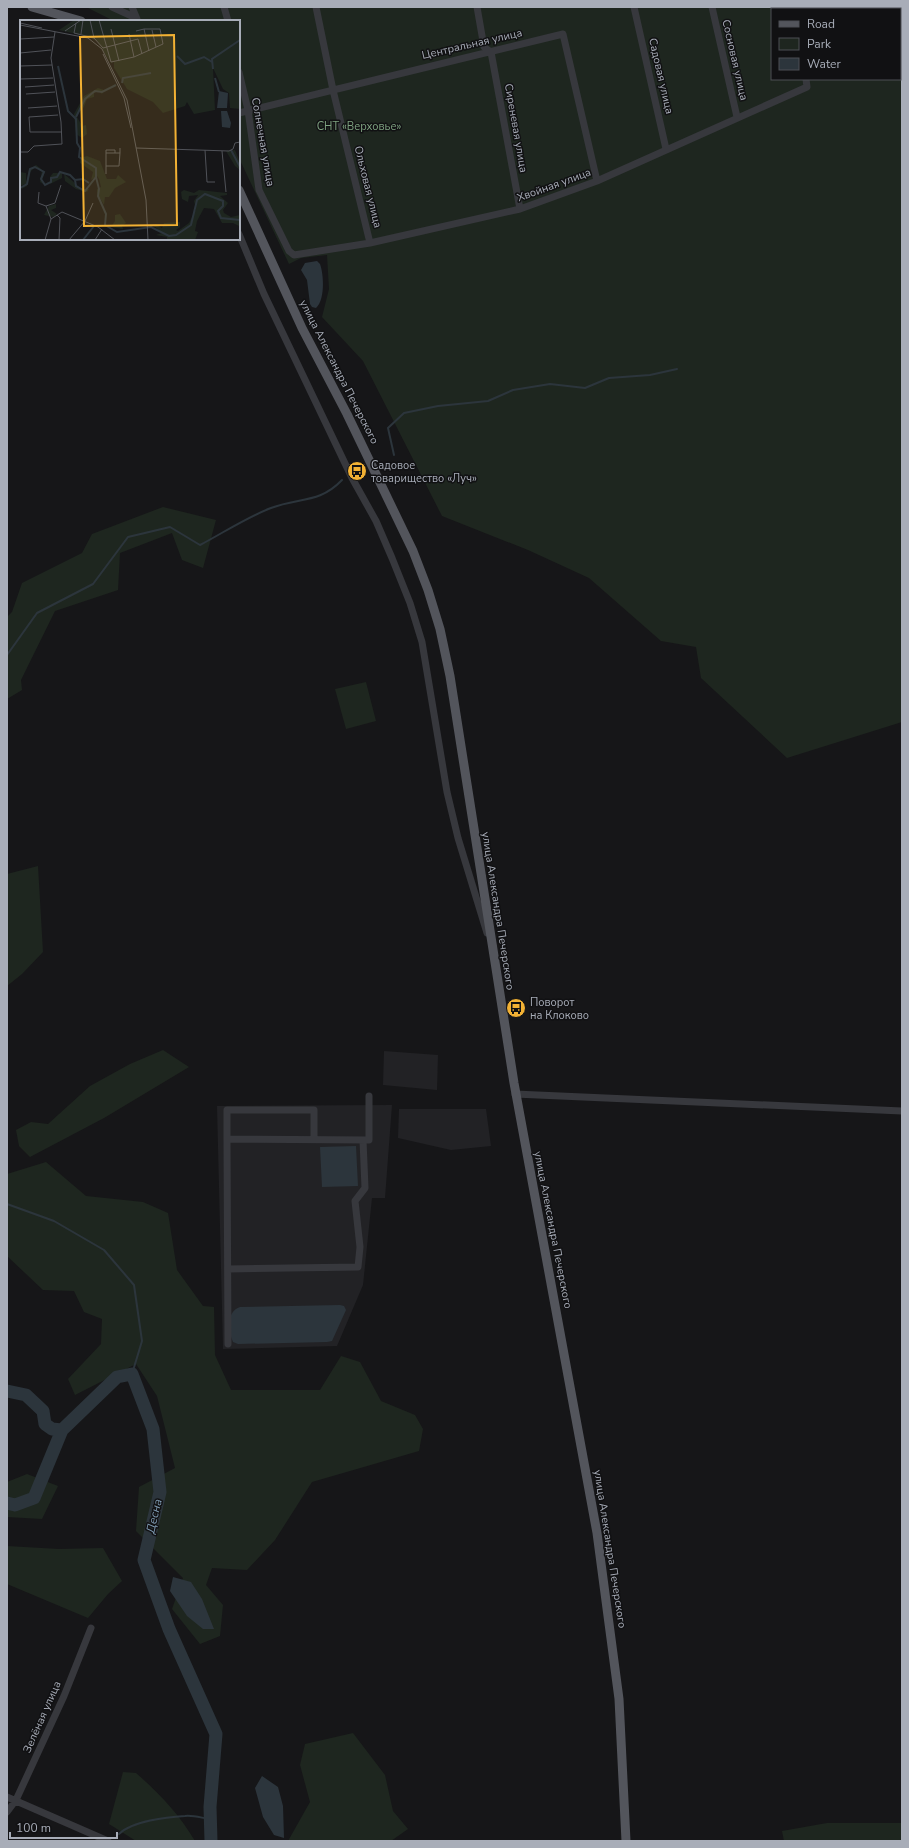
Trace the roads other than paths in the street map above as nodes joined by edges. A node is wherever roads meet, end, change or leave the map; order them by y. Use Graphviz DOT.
graph roads {
  1 [pos="32,7"];
  2 [pos="112,7"];
  3 [pos="224,7"];
  4 [pos="316,7"];
  5 [pos="477,7"];
  6 [pos="634,7"];
  7 [pos="712,7"];
  8 [pos="132,9"];
  9 [pos="78,20"];
  10 [pos="137,20"];
  11 [pos="228,20"];
  12 [pos="491,52"];
  13 [pos="240,76"];
  14 [pos="806,80"];
  15 [pos="333,90"];
  16 [pos="248,110"];
  17 [pos="240,112"];
  18 [pos="737,117"];
  19 [pos="666,149"];
  20 [pos="597,181"];
  21 [pos="240,192"];
  22 [pos="520,209"];
  23 [pos="240,236"];
  24 [pos="370,243"];
  25 [pos="294,255"];
  26 [pos="492,949"];
  27 [pos="515,1094"];
  28 [pos="369,1096"];
  29 [pos="902,1111"];
  30 [pos="227,1139"];
  31 [pos="314,1140"];
  32 [pos="363,1140"];
  33 [pos="228,1269"];
  34 [pos="228,1344"];
  35 [pos="91,1628"];
  36 [pos="7,1797"];
  37 [pos="16,1800"];
  38 [pos="7,1812"];
  39 [pos="108,1841"];
  40 [pos="626,1841"];
  1 -- 9 [label="main road"];
  2 -- 10 [label="street"];
  3 -- 11 [label="street"];
  4 -- 15 [label="street, Ольховая улица"];
  5 -- 12 [label="street, Сиреневая улица"];
  6 -- 19 [label="street, Садовая улица"];
  7 -- 18 [label="street, Сосновая улица"];
  8 -- 10 [label="street"];
  12 -- 15 [label="street, Центральная улица"];
  12 -- 20 [label="street, Центральная улица"];
  12 -- 22 [label="street, Сиреневая улица"];
  13 -- 16 [label="street, Солнечная улица"];
  14 -- 18 [label="street, Хвойная улица"];
  15 -- 16 [label="street, Центральная улица"];
  15 -- 24 [label="street, Ольховая улица"];
  16 -- 17 [label="street, Центральная улица"];
  16 -- 25 [label="street, Солнечная улица"];
  18 -- 19 [label="street, Хвойная улица"];
  19 -- 20 [label="street, Хвойная улица"];
  20 -- 22 [label="street, Хвойная улица"];
  21 -- 26 [label="main road, улица Александра Печерского"];
  22 -- 24 [label="street, Хвойная улица"];
  23 -- 26 [label="street"];
  24 -- 25 [label="street, Хвойная улица"];
  26 -- 27 [label="main road, улица Александра Печерского"];
  27 -- 29 [label="street"];
  27 -- 40 [label="main road, улица Александра Печерского"];
  28 -- 32 [label="street"];
  30 -- 31 [label="street"];
  30 -- 31 [label="street"];
  30 -- 33 [label="street"];
  31 -- 32 [label="street"];
  32 -- 33 [label="street"];
  33 -- 34 [label="street"];
  35 -- 37 [label="street, Зелёная улица"];
  36 -- 37 [label="street"];
  37 -- 38 [label="street, Зелёная улица"];
  37 -- 39 [label="street"];
}
